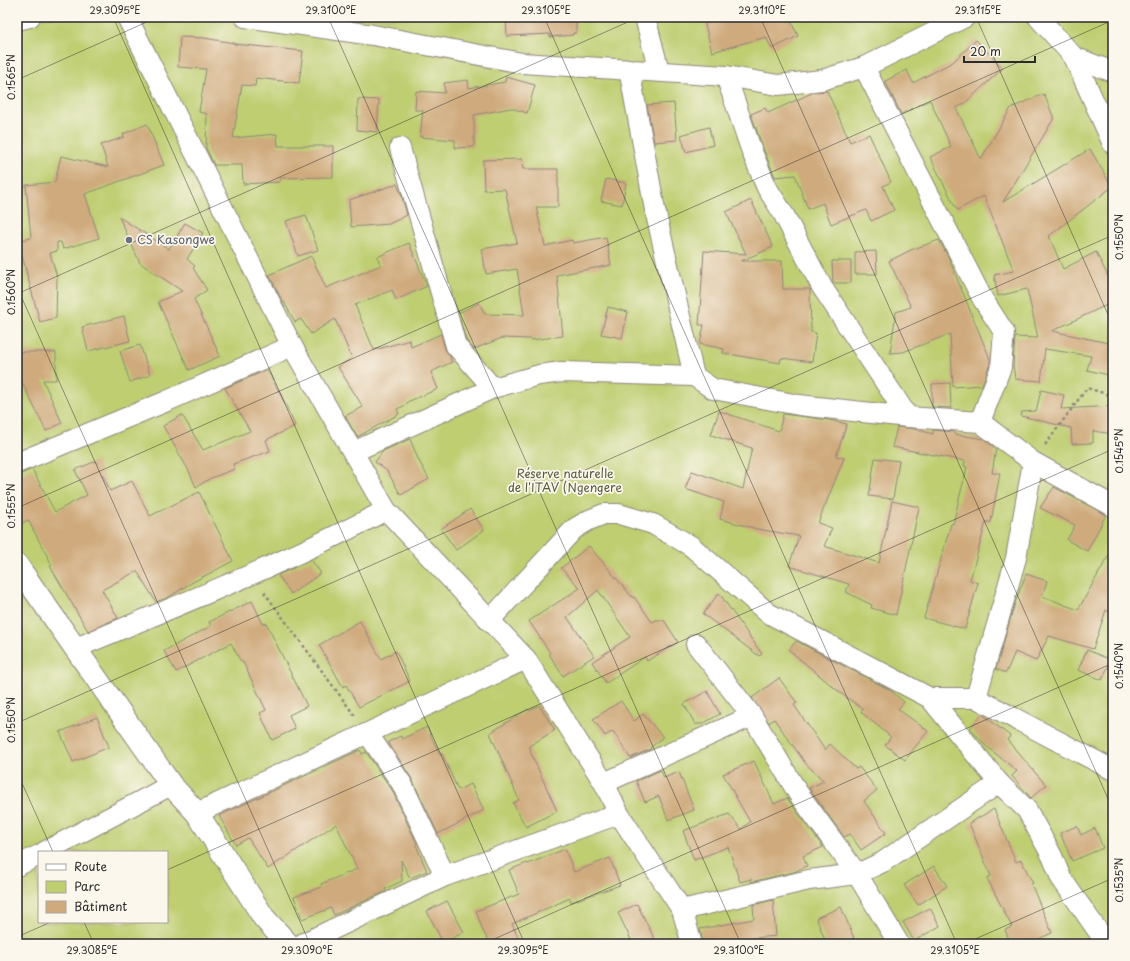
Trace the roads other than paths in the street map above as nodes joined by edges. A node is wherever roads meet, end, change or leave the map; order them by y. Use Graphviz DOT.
graph roads {
  1 [pos="30,17"];
  2 [pos="127,17"];
  3 [pos="245,17"];
  4 [pos="645,17"];
  5 [pos="965,17"];
  6 [pos="1038,17"];
  7 [pos="17,20"];
  8 [pos="1074,57"];
  9 [pos="864,67"];
  10 [pos="629,70"];
  11 [pos="658,71"];
  12 [pos="1113,72"];
  13 [pos="726,76"];
  14 [pos="1113,144"];
  15 [pos="400,148"];
  16 [pos="292,346"];
  17 [pos="694,376"];
  18 [pos="493,388"];
  19 [pos="908,417"];
  20 [pos="980,422"];
  21 [pos="353,452"];
  22 [pos="1033,462"];
  23 [pos="17,463"];
  24 [pos="1113,506"];
  25 [pos="386,510"];
  26 [pos="17,565"];
  27 [pos="489,621"];
  28 [pos="696,644"];
  29 [pos="76,648"];
  30 [pos="526,659"];
  31 [pos="930,698"];
  32 [pos="976,698"];
  33 [pos="752,716"];
  34 [pos="368,734"];
  35 [pos="1113,770"];
  36 [pos="604,783"];
  37 [pos="1000,783"];
  38 [pos="171,784"];
  39 [pos="196,813"];
  40 [pos="619,814"];
  41 [pos="46,851"];
  42 [pos="38,855"];
  43 [pos="17,866"];
  44 [pos="857,874"];
  45 [pos="445,876"];
  46 [pos="682,910"];
  47 [pos="288,944"];
  48 [pos="302,944"];
  49 [pos="692,944"];
  50 [pos="899,944"];
  51 [pos="1107,944"];
  1 -- 7 [label="street"];
  2 -- 16 [label="street"];
  3 -- 10 [label="street"];
  4 -- 11 [label="street"];
  5 -- 9 [label="street"];
  6 -- 8 [label="street"];
  8 -- 12 [label="street"];
  8 -- 14 [label="street"];
  9 -- 13 [label="street"];
  9 -- 20 [label="street"];
  10 -- 11 [label="street"];
  10 -- 17 [label="street"];
  11 -- 13 [label="street"];
  13 -- 19 [label="street"];
  15 -- 18 [label="street"];
  16 -- 21 [label="street"];
  16 -- 23 [label="street"];
  17 -- 18 [label="street"];
  17 -- 19 [label="street"];
  18 -- 21 [label="street"];
  19 -- 20 [label="street"];
  20 -- 22 [label="street"];
  21 -- 25 [label="street"];
  22 -- 24 [label="street"];
  22 -- 32 [label="street"];
  25 -- 27 [label="street"];
  25 -- 29 [label="street"];
  26 -- 29 [label="street"];
  27 -- 30 [label="street"];
  27 -- 31 [label="street"];
  28 -- 33 [label="street"];
  29 -- 38 [label="street"];
  30 -- 34 [label="street"];
  30 -- 36 [label="street"];
  31 -- 32 [label="street"];
  31 -- 37 [label="street"];
  32 -- 35 [label="street"];
  33 -- 36 [label="street"];
  33 -- 44 [label="street"];
  34 -- 39 [label="street"];
  34 -- 45 [label="street"];
  36 -- 40 [label="street"];
  37 -- 44 [label="street"];
  37 -- 51 [label="street"];
  38 -- 39 [label="street"];
  38 -- 41 [label="street"];
  39 -- 47 [label="street"];
  40 -- 45 [label="street"];
  40 -- 46 [label="street"];
  42 -- 43 [label="street"];
  44 -- 46 [label="street"];
  44 -- 50 [label="street"];
  45 -- 48 [label="street"];
  46 -- 49 [label="street"];
}
